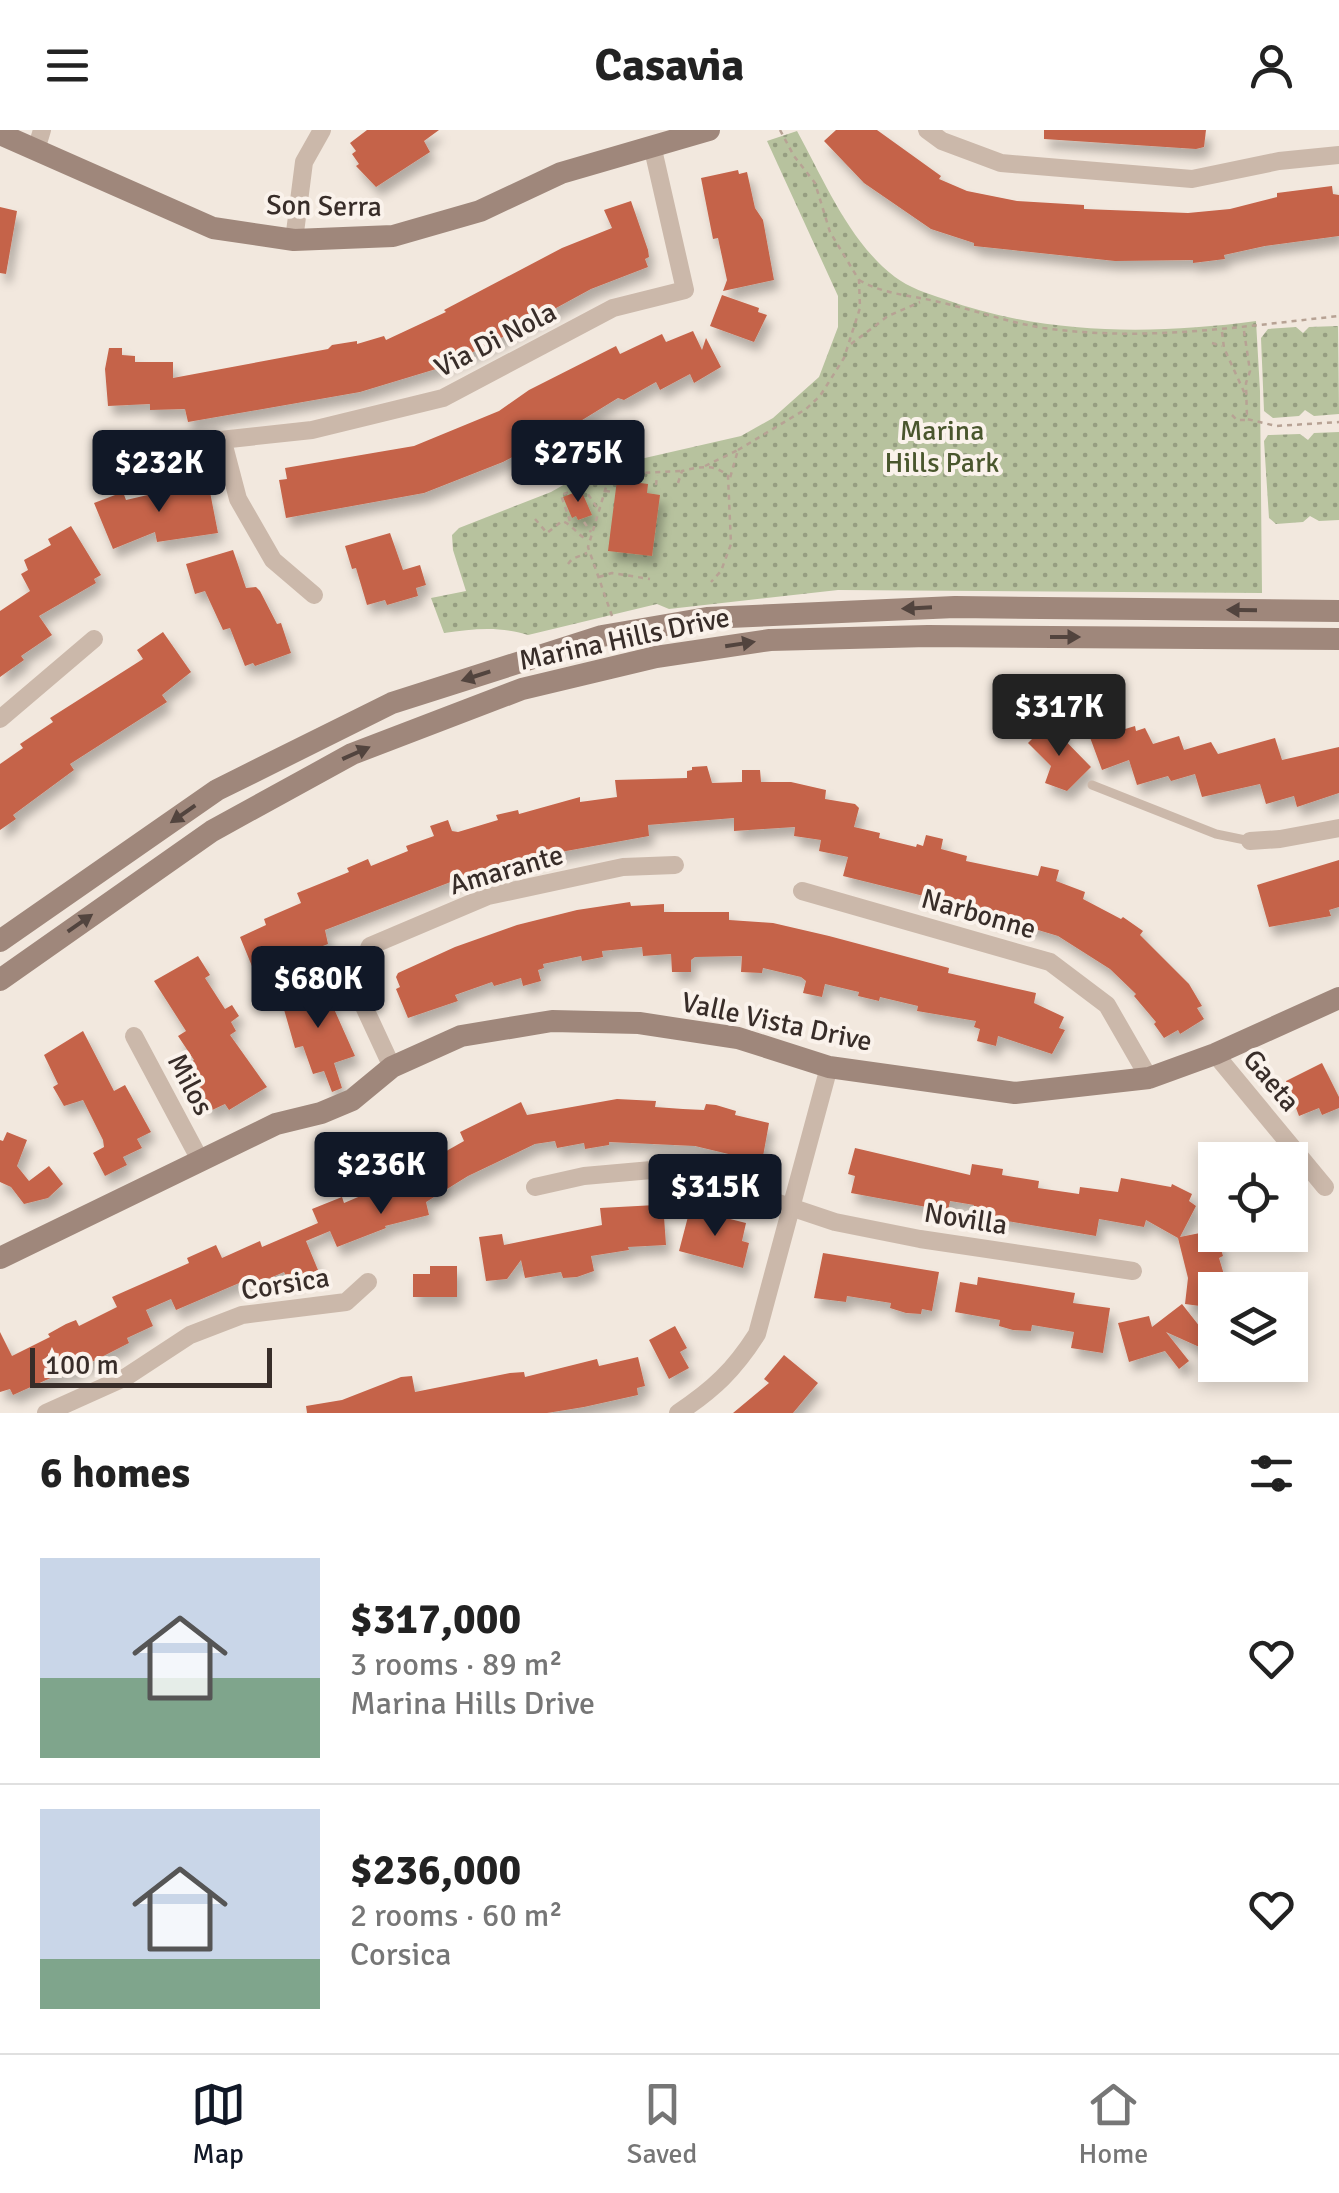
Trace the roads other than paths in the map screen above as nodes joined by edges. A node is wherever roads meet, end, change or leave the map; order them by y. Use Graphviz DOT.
graph roads {
  1 [pos="322,130"];
  2 [pos="709,130"];
  3 [pos="927,130"];
  4 [pos="0,134"];
  5 [pos="39,140"];
  6 [pos="652,144"];
  7 [pos="1339,155"];
  8 [pos="294,240"];
  9 [pos="223,442"];
  10 [pos="119,451"];
  11 [pos="314,595"];
  12 [pos="1339,611"];
  13 [pos="94,638"];
  14 [pos="1339,639"];
  15 [pos="0,719"];
  16 [pos="1092,785"];
  17 [pos="1339,828"];
  18 [pos="1250,840"];
  19 [pos="674,864"];
  20 [pos="802,891"];
  21 [pos="0,940"];
  22 [pos="0,980"];
  23 [pos="1339,998"];
  24 [pos="134,1036"];
  25 [pos="1214,1054"];
  26 [pos="392,1066"];
  27 [pos="828,1067"];
  28 [pos="1149,1078"];
  29 [pos="199,1158"];
  30 [pos="535,1187"];
  31 [pos="1325,1187"];
  32 [pos="793,1210"];
  33 [pos="0,1258"];
  34 [pos="1133,1271"];
  35 [pos="368,1282"];
  36 [pos="46,1413"];
  37 [pos="678,1413"];
  1 -- 8 [label="street"];
  2 -- 6 [label="street, Son Serra"];
  3 -- 7 [label="street"];
  4 -- 5 [label="street, Son Serra"];
  5 -- 8 [label="street, Son Serra"];
  6 -- 8 [label="street, Son Serra"];
  6 -- 9 [label="street, Via Di Nola"];
  9 -- 10 [label="street, Via Di Nola"];
  9 -- 11 [label="street"];
  12 -- 21 [label="street, Marina Hills Drive, one-way"];
  13 -- 15 [label="street"];
  22 -- 14 [label="street, Marina Hills Drive, one-way"];
  16 -- 18 [label="lane"];
  17 -- 18 [label="street"];
  19 -- 26 [label="street, Amarante"];
  20 -- 28 [label="street, Narbonne"];
  23 -- 25 [label="street, Valle Vista Drive"];
  24 -- 29 [label="street, Milos"];
  25 -- 28 [label="street, Valle Vista Drive"];
  25 -- 31 [label="street, Gaeta"];
  26 -- 27 [label="street, Valle Vista Drive"];
  26 -- 29 [label="street, Valle Vista Drive"];
  27 -- 28 [label="street, Valle Vista Drive"];
  27 -- 32 [label="street"];
  29 -- 33 [label="street, Valle Vista Drive"];
  30 -- 32 [label="street, Novilla"];
  32 -- 34 [label="street, Novilla"];
  32 -- 37 [label="street"];
  35 -- 36 [label="street, Corsica"];
}
